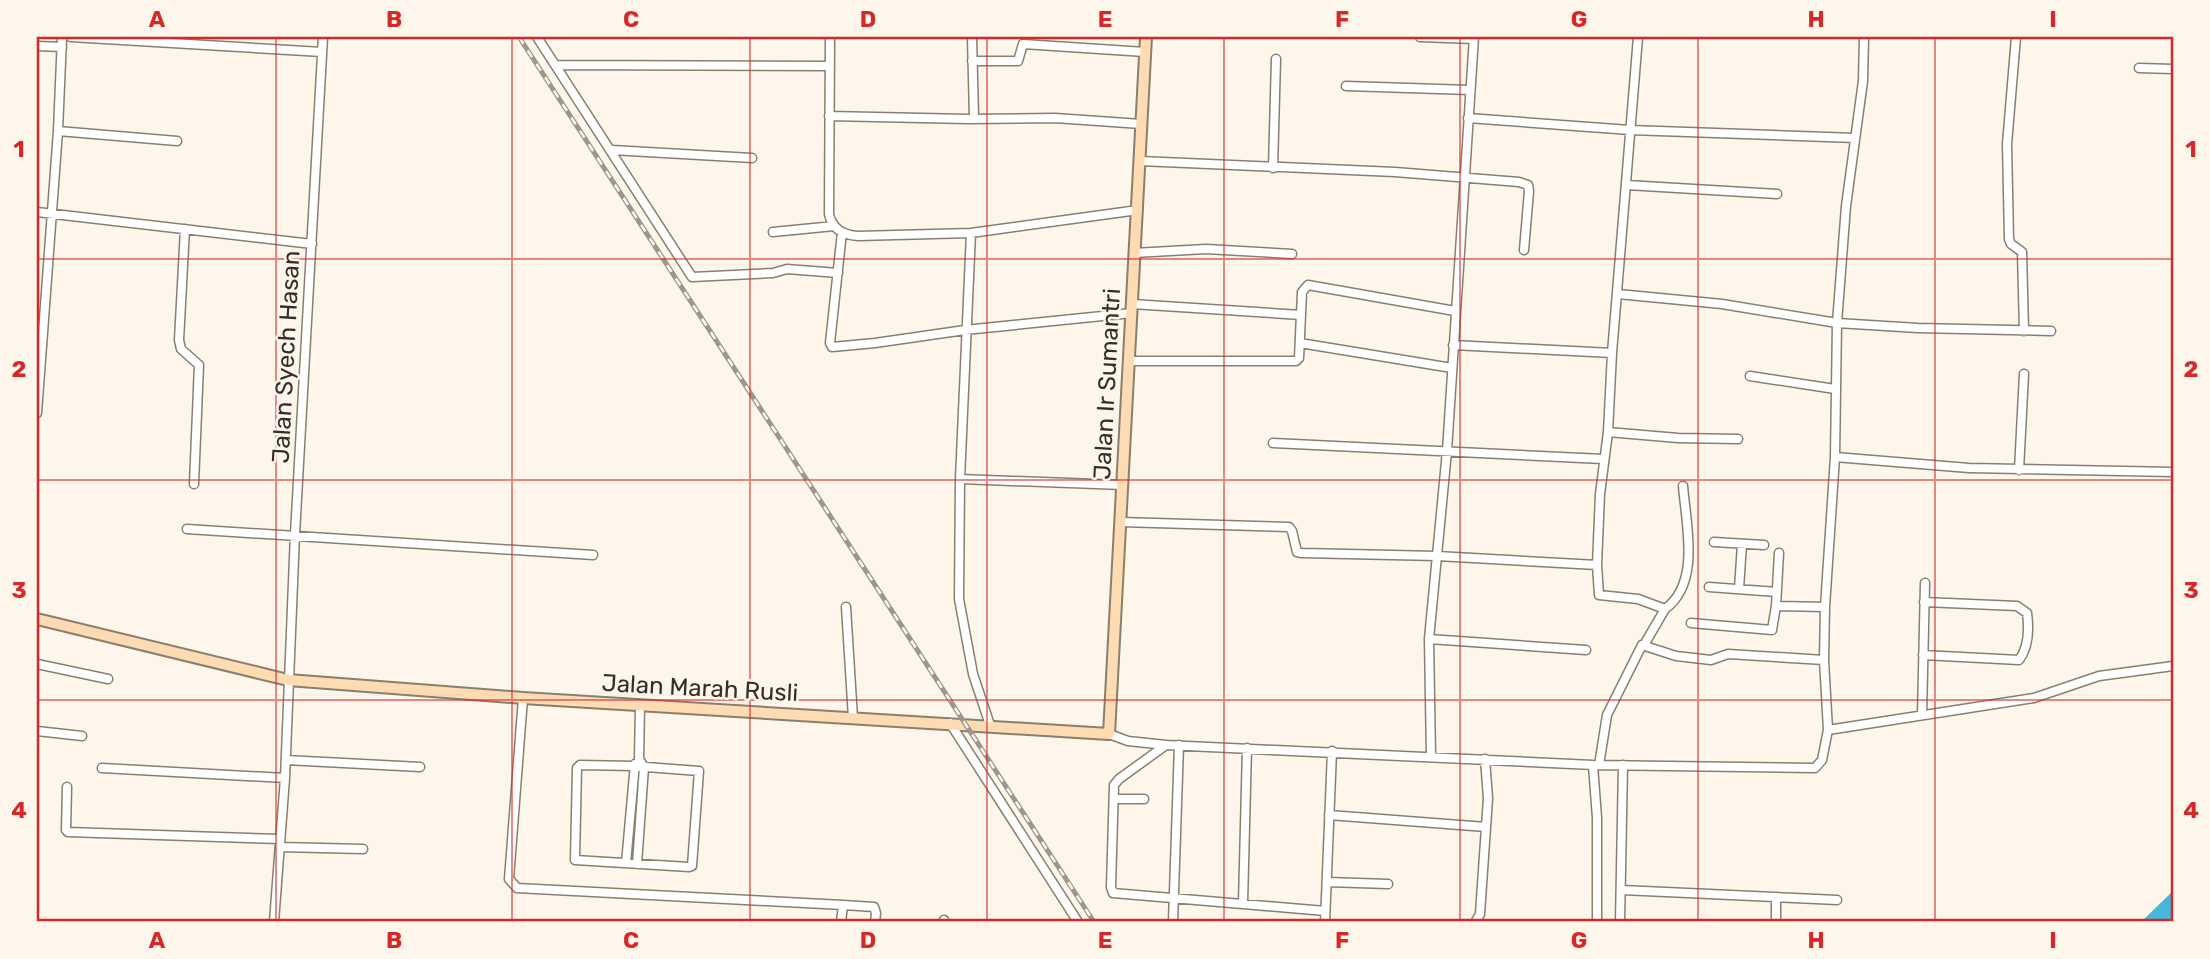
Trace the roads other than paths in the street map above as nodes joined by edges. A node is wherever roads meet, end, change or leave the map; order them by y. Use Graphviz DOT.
graph roads {
  1 [pos="62,37"];
  2 [pos="71,37"];
  3 [pos="323,37"];
  4 [pos="537,37"];
  5 [pos="830,37"];
  6 [pos="972,37"];
  7 [pos="1146,37"];
  8 [pos="1420,37"];
  9 [pos="1638,37"];
  10 [pos="1864,37"];
  11 [pos="2016,37"];
  12 [pos="1474,38"];
  13 [pos="37,46"];
  14 [pos="62,47"];
  15 [pos="322,52"];
  16 [pos="1145,52"];
  17 [pos="1276,59"];
  18 [pos="972,61"];
  19 [pos="556,65"];
  20 [pos="830,66"];
  21 [pos="2139,68"];
  22 [pos="2173,69"];
  23 [pos="1346,86"];
  24 [pos="1470,90"];
  25 [pos="829,116"];
  26 [pos="974,117"];
  27 [pos="1468,118"];
  28 [pos="1141,124"];
  29 [pos="1630,130"];
  30 [pos="58,131"];
  31 [pos="1855,138"];
  32 [pos="177,141"];
  33 [pos="611,150"];
  34 [pos="752,158"];
  35 [pos="1140,161"];
  36 [pos="1273,168"];
  37 [pos="1464,176"];
  38 [pos="1627,185"];
  39 [pos="1777,194"];
  40 [pos="1138,210"];
  41 [pos="37,212"];
  42 [pos="51,213"];
  43 [pos="185,229"];
  44 [pos="838,229"];
  45 [pos="773,232"];
  46 [pos="971,233"];
  47 [pos="312,244"];
  48 [pos="1524,250"];
  49 [pos="1134,253"];
  50 [pos="1292,254"];
  51 [pos="838,272"];
  52 [pos="1618,294"];
  53 [pos="1132,309"];
  54 [pos="1455,311"];
  55 [pos="1301,314"];
  56 [pos="1838,323"];
  57 [pos="965,330"];
  58 [pos="2024,331"];
  59 [pos="2051,331"];
  60 [pos="1300,343"];
  61 [pos="1453,345"];
  62 [pos="1612,354"];
  63 [pos="1129,361"];
  64 [pos="1452,368"];
  65 [pos="2024,374"];
  66 [pos="1750,376"];
  67 [pos="1835,389"];
  68 [pos="37,397"];
  69 [pos="37,413"];
  70 [pos="1608,432"];
  71 [pos="1738,439"];
  72 [pos="1273,443"];
  73 [pos="1447,451"];
  74 [pos="1835,457"];
  75 [pos="1603,458"];
  76 [pos="2019,470"];
  77 [pos="2173,472"];
  78 [pos="960,479"];
  79 [pos="194,484"];
  80 [pos="1123,485"];
  81 [pos="1683,486"];
  82 [pos="1121,522"];
  83 [pos="187,530"];
  84 [pos="295,534"];
  85 [pos="1714,542"];
  86 [pos="1742,544"];
  87 [pos="1764,545"];
  88 [pos="1779,553"];
  89 [pos="593,555"];
  90 [pos="1437,556"];
  91 [pos="1597,565"];
  92 [pos="1925,583"];
  93 [pos="1709,587"];
  94 [pos="1740,589"];
  95 [pos="1777,592"];
  96 [pos="1924,602"];
  97 [pos="1776,606"];
  98 [pos="846,607"];
  99 [pos="1825,607"];
  100 [pos="1665,609"];
  101 [pos="37,619"];
  102 [pos="1691,623"];
  103 [pos="1430,639"];
  104 [pos="1644,645"];
  105 [pos="1586,650"];
  106 [pos="1923,655"];
  107 [pos="1824,660"];
  108 [pos="37,664"];
  109 [pos="2173,666"];
  110 [pos="108,679"];
  111 [pos="288,680"];
  112 [pos="523,698"];
  113 [pos="640,706"];
  114 [pos="1922,715"];
  115 [pos="853,718"];
  116 [pos="950,723"];
  117 [pos="990,725"];
  118 [pos="1828,730"];
  119 [pos="37,731"];
  120 [pos="1110,734"];
  121 [pos="82,736"];
  122 [pos="1166,745"];
  123 [pos="1179,746"];
  124 [pos="1247,748"];
  125 [pos="1332,751"];
  126 [pos="1432,757"];
  127 [pos="1485,759"];
  128 [pos="286,760"];
  129 [pos="639,764"];
  130 [pos="1596,765"];
  131 [pos="1623,765"];
  132 [pos="420,767"];
  133 [pos="102,768"];
  134 [pos="285,778"];
  135 [pos="67,787"];
  136 [pos="1114,799"];
  137 [pos="1144,799"];
  138 [pos="1329,815"];
  139 [pos="1486,827"];
  140 [pos="280,843"];
  141 [pos="363,849"];
  142 [pos="626,863"];
  143 [pos="637,864"];
  144 [pos="1327,882"];
  145 [pos="1388,884"];
  146 [pos="1622,890"];
  147 [pos="1173,899"];
  148 [pos="1776,899"];
  149 [pos="1837,900"];
  150 [pos="1243,903"];
  151 [pos="842,905"];
  152 [pos="1325,911"];
  153 [pos="1476,921"];
  154 [pos="274,922"];
  155 [pos="841,922"];
  156 [pos="875,922"];
  157 [pos="1078,922"];
  158 [pos="1173,922"];
  159 [pos="1325,922"];
  160 [pos="1597,922"];
  161 [pos="1620,922"];
  162 [pos="1776,922"];
  1 -- 14 [label="street"];
  2 -- 15 [label="street"];
  3 -- 15 [label="street, Jalan Syech Hasan"];
  4 -- 19 [label="street"];
  5 -- 20 [label="street"];
  6 -- 18 [label="street"];
  7 -- 16 [label="main road, Jalan Ir Sumantri"];
  8 -- 12 [label="street"];
  9 -- 29 [label="street"];
  10 -- 31 [label="street"];
  11 -- 58 [label="street"];
  12 -- 24 [label="street"];
  13 -- 14 [label="street"];
  14 -- 30 [label="street"];
  15 -- 47 [label="street, Jalan Syech Hasan"];
  16 -- 18 [label="street"];
  16 -- 28 [label="main road, Jalan Ir Sumantri"];
  17 -- 36 [label="street"];
  18 -- 26 [label="street"];
  19 -- 20 [label="street"];
  19 -- 33 [label="street"];
  20 -- 25 [label="street"];
  21 -- 22 [label="street"];
  23 -- 24 [label="street"];
  24 -- 27 [label="street"];
  25 -- 26 [label="street"];
  25 -- 44 [label="street"];
  26 -- 28 [label="street"];
  27 -- 29 [label="street"];
  27 -- 37 [label="street"];
  28 -- 35 [label="main road, Jalan Ir Sumantri"];
  29 -- 31 [label="street"];
  29 -- 38 [label="street"];
  30 -- 32 [label="street"];
  30 -- 42 [label="street"];
  31 -- 56 [label="street"];
  33 -- 34 [label="street"];
  33 -- 51 [label="street"];
  35 -- 36 [label="street"];
  35 -- 40 [label="main road, Jalan Ir Sumantri"];
  36 -- 37 [label="street"];
  37 -- 48 [label="street"];
  37 -- 54 [label="street"];
  38 -- 39 [label="street"];
  38 -- 52 [label="street"];
  40 -- 46 [label="street"];
  40 -- 49 [label="main road, Jalan Ir Sumantri"];
  41 -- 42 [label="street"];
  42 -- 43 [label="street"];
  42 -- 68 [label="street"];
  43 -- 47 [label="street"];
  43 -- 79 [label="street"];
  44 -- 45 [label="street"];
  44 -- 46 [label="street"];
  44 -- 51 [label="street"];
  46 -- 57 [label="street"];
  47 -- 84 [label="street, Jalan Syech Hasan"];
  49 -- 50 [label="street"];
  49 -- 53 [label="main road, Jalan Ir Sumantri"];
  51 -- 57 [label="street"];
  52 -- 56 [label="street"];
  52 -- 62 [label="street"];
  53 -- 55 [label="street"];
  53 -- 57 [label="street"];
  53 -- 63 [label="main road, Jalan Ir Sumantri"];
  54 -- 55 [label="street"];
  54 -- 61 [label="street"];
  55 -- 60 [label="street"];
  56 -- 58 [label="street"];
  56 -- 67 [label="street"];
  57 -- 78 [label="street"];
  58 -- 59 [label="street"];
  60 -- 63 [label="street"];
  60 -- 64 [label="street"];
  61 -- 62 [label="street"];
  61 -- 64 [label="street"];
  62 -- 70 [label="street"];
  63 -- 80 [label="main road, Jalan Ir Sumantri"];
  64 -- 73 [label="street"];
  65 -- 76 [label="street"];
  66 -- 67 [label="street"];
  67 -- 74 [label="street"];
  68 -- 69 [label="street"];
  70 -- 71 [label="street"];
  70 -- 75 [label="street"];
  72 -- 73 [label="street"];
  73 -- 75 [label="street"];
  73 -- 90 [label="street"];
  74 -- 76 [label="street"];
  74 -- 99 [label="street"];
  75 -- 91 [label="street"];
  76 -- 77 [label="street"];
  78 -- 80 [label="street"];
  78 -- 117 [label="street"];
  80 -- 82 [label="main road, Jalan Ir Sumantri"];
  81 -- 100 [label="street"];
  82 -- 90 [label="street"];
  82 -- 120 [label="main road, Jalan Ir Sumantri"];
  83 -- 84 [label="street"];
  84 -- 89 [label="street"];
  84 -- 111 [label="street, Jalan Syech Hasan"];
  85 -- 86 [label="street"];
  86 -- 87 [label="street"];
  86 -- 94 [label="street"];
  88 -- 95 [label="street"];
  90 -- 91 [label="street"];
  90 -- 103 [label="street"];
  91 -- 100 [label="street"];
  92 -- 96 [label="street"];
  93 -- 94 [label="street"];
  94 -- 95 [label="street"];
  95 -- 97 [label="street"];
  96 -- 106 [label="street"];
  96 -- 106 [label="street"];
  97 -- 99 [label="street"];
  97 -- 102 [label="street"];
  98 -- 115 [label="street"];
  99 -- 107 [label="street"];
  100 -- 104 [label="street"];
  101 -- 111 [label="main road, Jalan Marah Rusli"];
  103 -- 105 [label="street"];
  103 -- 126 [label="street"];
  104 -- 107 [label="street"];
  104 -- 130 [label="street"];
  106 -- 114 [label="street"];
  107 -- 118 [label="street"];
  108 -- 110 [label="street"];
  109 -- 114 [label="street"];
  111 -- 112 [label="main road, Jalan Marah Rusli"];
  111 -- 128 [label="street, Jalan Syech Hasan"];
  112 -- 113 [label="main road, Jalan Marah Rusli"];
  112 -- 151 [label="street"];
  113 -- 115 [label="main road, Jalan Marah Rusli"];
  113 -- 129 [label="street"];
  114 -- 118 [label="street"];
  115 -- 116 [label="main road, Jalan Marah Rusli"];
  116 -- 117 [label="main road, Jalan Marah Rusli"];
  116 -- 157 [label="street"];
  117 -- 120 [label="main road, Jalan Marah Rusli"];
  118 -- 131 [label="street"];
  119 -- 121 [label="street"];
  120 -- 122 [label="street"];
  122 -- 123 [label="street"];
  122 -- 136 [label="street"];
  123 -- 124 [label="street"];
  123 -- 147 [label="street"];
  124 -- 125 [label="street"];
  124 -- 150 [label="street"];
  125 -- 126 [label="street"];
  125 -- 138 [label="street"];
  126 -- 127 [label="street"];
  127 -- 130 [label="street"];
  127 -- 139 [label="street"];
  128 -- 132 [label="street"];
  128 -- 134 [label="street, Jalan Syech Hasan"];
  129 -- 142 [label="street"];
  129 -- 142 [label="street"];
  129 -- 143 [label="street"];
  129 -- 143 [label="street"];
  130 -- 131 [label="street"];
  130 -- 160 [label="street"];
  131 -- 146 [label="street"];
  133 -- 134 [label="street"];
  134 -- 140 [label="street, Jalan Syech Hasan"];
  135 -- 140 [label="street"];
  136 -- 137 [label="street"];
  136 -- 147 [label="street"];
  138 -- 139 [label="street"];
  138 -- 144 [label="street"];
  139 -- 153 [label="street"];
  140 -- 141 [label="street"];
  140 -- 154 [label="street, Jalan Syech Hasan"];
  142 -- 143 [label="street"];
  144 -- 145 [label="street"];
  144 -- 152 [label="street"];
  146 -- 148 [label="street"];
  146 -- 161 [label="street"];
  147 -- 150 [label="street"];
  147 -- 158 [label="street"];
  148 -- 149 [label="street"];
  148 -- 162 [label="street"];
  150 -- 152 [label="street"];
  151 -- 155 [label="street"];
  151 -- 156 [label="street"];
  152 -- 159 [label="street"];
}
